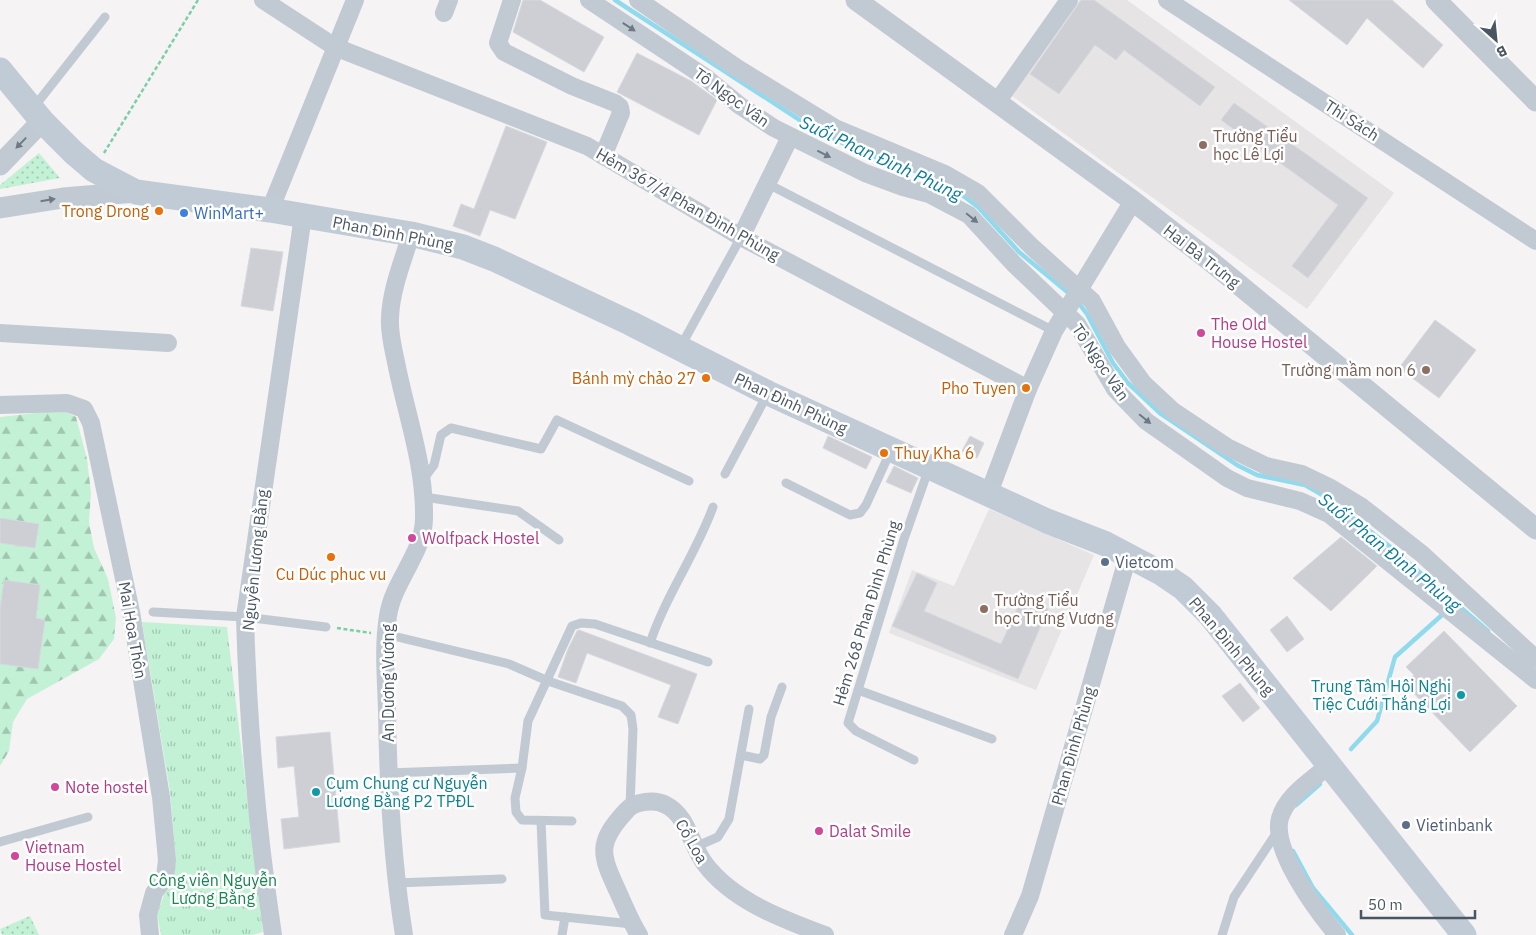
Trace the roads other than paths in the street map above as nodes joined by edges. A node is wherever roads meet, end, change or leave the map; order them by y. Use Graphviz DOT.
graph roads {
  1 [pos="263,0"];
  2 [pos="355,0"];
  3 [pos="512,0"];
  4 [pos="589,0"];
  5 [pos="638,0"];
  6 [pos="856,0"];
  7 [pos="1069,0"];
  8 [pos="1167,0"];
  9 [pos="1436,0"];
  10 [pos="105,17"];
  11 [pos="335,47"];
  12 [pos="0,70"];
  13 [pos="1533,91"];
  14 [pos="997,102"];
  15 [pos="37,115"];
  16 [pos="790,137"];
  17 [pos="603,156"];
  18 [pos="0,165"];
  19 [pos="768,184"];
  20 [pos="136,192"];
  21 [pos="1133,201"];
  22 [pos="0,208"];
  23 [pos="270,210"];
  24 [pos="303,216"];
  25 [pos="411,234"];
  26 [pos="741,237"];
  27 [pos="1536,241"];
  28 [pos="1079,288"];
  29 [pos="1066,311"];
  30 [pos="1054,331"];
  31 [pos="0,333"];
  32 [pos="168,343"];
  33 [pos="679,349"];
  34 [pos="1028,389"];
  35 [pos="768,393"];
  36 [pos="0,406"];
  37 [pos="891,450"];
  38 [pos="929,468"];
  39 [pos="726,474"];
  40 [pos="689,481"];
  41 [pos="786,482"];
  42 [pos="423,489"];
  43 [pos="989,493"];
  44 [pos="713,507"];
  45 [pos="1536,528"];
  46 [pos="559,540"];
  47 [pos="1128,556"];
  48 [pos="153,612"];
  49 [pos="246,617"];
  50 [pos="326,626"];
  51 [pos="386,634"];
  52 [pos="650,643"];
  53 [pos="1536,659"];
  54 [pos="708,662"];
  55 [pos="1536,680"];
  56 [pos="548,681"];
  57 [pos="782,687"];
  58 [pos="858,690"];
  59 [pos="749,709"];
  60 [pos="992,739"];
  61 [pos="741,755"];
  62 [pos="914,760"];
  63 [pos="1328,766"];
  64 [pos="522,768"];
  65 [pos="388,774"];
  66 [pos="630,806"];
  67 [pos="88,817"];
  68 [pos="541,821"];
  69 [pos="572,821"];
  70 [pos="1278,832"];
  71 [pos="0,842"];
  72 [pos="694,847"];
  73 [pos="502,878"];
  74 [pos="396,883"];
  75 [pos="565,917"];
  76 [pos="636,930"];
  77 [pos="1336,934"];
  78 [pos="150,935"];
  79 [pos="273,935"];
  80 [pos="404,935"];
  81 [pos="562,935"];
  82 [pos="825,935"];
  83 [pos="1013,935"];
  84 [pos="1222,935"];
  85 [pos="1464,935"];
  1 -- 11 [label="street"];
  2 -- 11 [label="street"];
  3 -- 17 [label="street"];
  4 -- 16 [label="street, Tô Ngọc Vân, one-way"];
  5 -- 28 [label="street, Tô Ngọc Vân"];
  6 -- 14 [label="street, Hai Bà Trưng"];
  7 -- 14 [label="street"];
  8 -- 27 [label="street, Thi Sách"];
  9 -- 13 [label="street"];
  10 -- 15 [label="lane"];
  11 -- 17 [label="street, Hẻm 367/4 Phan Đình Phùng"];
  11 -- 23 [label="street"];
  12 -- 15 [label="main road, Phan Đình Phùng"];
  14 -- 21 [label="street, Hai Bà Trưng"];
  15 -- 18 [label="street, one-way"];
  15 -- 20 [label="main road, Phan Đình Phùng"];
  16 -- 19 [label="street"];
  16 -- 29 [label="street, Tô Ngọc Vân, one-way"];
  17 -- 26 [label="street, Hẻm 367/4 Phan Đình Phùng"];
  19 -- 26 [label="street"];
  19 -- 30 [label="lane"];
  22 -- 20 [label="street, one-way"];
  20 -- 23 [label="main road, Phan Đình Phùng"];
  21 -- 28 [label="street"];
  21 -- 45 [label="street, Hai Bà Trưng"];
  23 -- 24 [label="main road, Phan Đình Phùng"];
  24 -- 25 [label="main road, Phan Đình Phùng"];
  24 -- 49 [label="street, Nguyễn Lương Bằng"];
  25 -- 33 [label="main road, Phan Đình Phùng"];
  25 -- 42 [label="street, An Dương Vương"];
  26 -- 33 [label="lane"];
  26 -- 34 [label="street, Hẻm 367/4 Phan Đình Phùng"];
  28 -- 29 [label="street"];
  28 -- 53 [label="street, Tô Ngọc Vân"];
  29 -- 30 [label="street"];
  29 -- 55 [label="street, Tô Ngọc Vân, one-way"];
  30 -- 34 [label="street"];
  31 -- 32 [label="street"];
  33 -- 35 [label="main road, Phan Đình Phùng"];
  34 -- 43 [label="street"];
  35 -- 37 [label="main road, Phan Đình Phùng"];
  35 -- 39 [label="lane"];
  36 -- 78 [label="street, Mai Hoa Thôn"];
  37 -- 38 [label="main road, Phan Đình Phùng"];
  37 -- 41 [label="lane"];
  38 -- 43 [label="main road, Phan Đình Phùng"];
  38 -- 58 [label="lane, Hẻm 268 Phan Đình Phùng"];
  40 -- 42 [label="lane"];
  42 -- 46 [label="lane"];
  42 -- 51 [label="street, An Dương Vương"];
  43 -- 47 [label="main road, Phan Đình Phùng"];
  44 -- 52 [label="lane"];
  47 -- 63 [label="main road, Phan Đình Phùng"];
  47 -- 83 [label="street, Phan Đinh Phùng"];
  48 -- 49 [label="lane"];
  49 -- 50 [label="lane"];
  49 -- 79 [label="street, Nguyễn Lương Bằng"];
  51 -- 56 [label="lane"];
  51 -- 65 [label="street, An Dương Vương"];
  52 -- 54 [label="lane"];
  52 -- 56 [label="lane"];
  56 -- 64 [label="lane"];
  56 -- 66 [label="lane"];
  57 -- 61 [label="lane"];
  58 -- 60 [label="lane"];
  58 -- 62 [label="lane, Hẻm 268 Phan Đình Phùng"];
  59 -- 61 [label="lane"];
  61 -- 72 [label="lane"];
  63 -- 70 [label="street"];
  63 -- 85 [label="main road, Phan Đình Phùng"];
  64 -- 65 [label="lane"];
  64 -- 68 [label="lane"];
  65 -- 74 [label="street, An Dương Vương"];
  66 -- 72 [label="street, Cổ Loa"];
  66 -- 76 [label="street"];
  67 -- 71 [label="lane"];
  68 -- 69 [label="lane"];
  68 -- 75 [label="lane"];
  70 -- 77 [label="street"];
  70 -- 84 [label="lane"];
  72 -- 82 [label="street, Cổ Loa"];
  73 -- 74 [label="lane"];
  74 -- 80 [label="street, An Dương Vương"];
  75 -- 76 [label="lane"];
  75 -- 81 [label="lane"];
}
